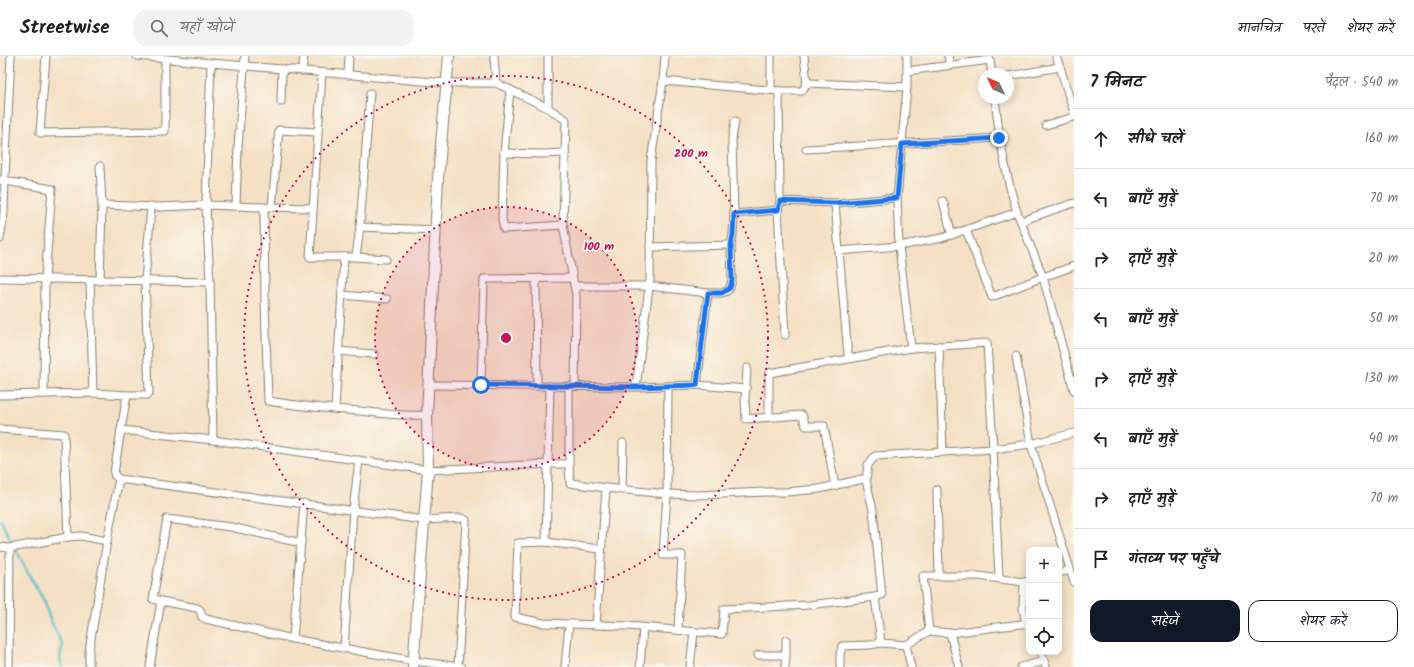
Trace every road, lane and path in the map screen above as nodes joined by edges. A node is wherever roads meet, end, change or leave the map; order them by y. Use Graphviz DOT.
graph roads {
  1 [pos="11,56"];
  2 [pos="46,56"];
  3 [pos="137,56"];
  4 [pos="245,56"];
  5 [pos="304,56"];
  6 [pos="349,56"];
  7 [pos="449,56"];
  8 [pos="494,56"];
  9 [pos="548,56"];
  10 [pos="665,56"];
  11 [pos="771,56"];
  12 [pos="804,56"];
  13 [pos="907,56"];
  14 [pos="948,56"];
  15 [pos="1056,56"];
  16 [pos="155,57"];
  17 [pos="990,58"];
  18 [pos="165,59"];
  19 [pos="206,60"];
  20 [pos="950,65"];
  21 [pos="244,66"];
  22 [pos="1060,67"];
  23 [pos="991,68"];
  24 [pos="282,69"];
  25 [pos="302,71"];
  26 [pos="907,71"];
  27 [pos="322,73"];
  28 [pos="348,75"];
  29 [pos="1014,75"];
  30 [pos="663,81"];
  31 [pos="446,83"];
  32 [pos="496,83"];
  33 [pos="807,83"];
  34 [pos="907,88"];
  35 [pos="510,90"];
  36 [pos="771,90"];
  37 [pos="780,91"];
  38 [pos="370,93"];
  39 [pos="281,102"];
  40 [pos="996,104"];
  41 [pos="548,108"];
  42 [pos="1074,113"];
  43 [pos="1074,117"];
  44 [pos="734,121"];
  45 [pos="1046,125"];
  46 [pos="318,132"];
  47 [pos="999,138"];
  48 [pos="902,144"];
  49 [pos="806,149"];
  50 [pos="504,153"];
  51 [pos="565,153"];
  52 [pos="100,166"];
  53 [pos="2,180"];
  54 [pos="897,198"];
  55 [pos="780,201"];
  56 [pos="943,201"];
  57 [pos="835,203"];
  58 [pos="1074,203"];
  59 [pos="102,205"];
  60 [pos="206,205"];
  61 [pos="236,206"];
  62 [pos="151,207"];
  63 [pos="264,207"];
  64 [pos="272,207"];
  65 [pos="313,208"];
  66 [pos="778,210"];
  67 [pos="1017,212"];
  68 [pos="734,214"];
  69 [pos="1021,221"];
  70 [pos="563,225"];
  71 [pos="360,227"];
  72 [pos="436,230"];
  73 [pos="966,230"];
  74 [pos="952,235"];
  75 [pos="0,239"];
  76 [pos="731,245"];
  77 [pos="899,246"];
  78 [pos="650,247"];
  79 [pos="839,251"];
  80 [pos="344,257"];
  81 [pos="356,257"];
  82 [pos="386,259"];
  83 [pos="1074,266"];
  84 [pos="1043,277"];
  85 [pos="0,278"];
  86 [pos="572,278"];
  87 [pos="45,279"];
  88 [pos="536,279"];
  89 [pos="90,280"];
  90 [pos="100,281"];
  91 [pos="145,281"];
  92 [pos="210,282"];
  93 [pos="574,286"];
  94 [pos="649,286"];
  95 [pos="708,293"];
  96 [pos="342,295"];
  97 [pos="387,299"];
  98 [pos="785,335"];
  99 [pos="939,346"];
  100 [pos="911,348"];
  101 [pos="338,351"];
  102 [pos="374,354"];
  103 [pos="1016,356"];
  104 [pos="854,358"];
  105 [pos="747,368"];
  106 [pos="429,385"];
  107 [pos="481,385"];
  108 [pos="697,385"];
  109 [pos="537,386"];
  110 [pos="550,386"];
  111 [pos="572,386"];
  112 [pos="668,386"];
  113 [pos="636,387"];
  114 [pos="746,389"];
  115 [pos="1074,390"];
  116 [pos="93,393"];
  117 [pos="44,394"];
  118 [pos="0,395"];
  119 [pos="128,395"];
  120 [pos="335,409"];
  121 [pos="427,415"];
  122 [pos="769,417"];
  123 [pos="0,429"];
  124 [pos="122,430"];
  125 [pos="1074,433"];
  126 [pos="212,440"];
  127 [pos="623,443"];
  128 [pos="1031,444"];
  129 [pos="993,449"];
  130 [pos="943,452"];
  131 [pos="359,460"];
  132 [pos="549,464"];
  133 [pos="569,464"];
  134 [pos="428,470"];
  135 [pos="119,479"];
  136 [pos="866,480"];
  137 [pos="835,486"];
  138 [pos="606,488"];
  139 [pos="622,490"];
  140 [pos="937,490"];
  141 [pos="667,494"];
  142 [pos="304,503"];
  143 [pos="354,510"];
  144 [pos="424,520"];
  145 [pos="68,537"];
  146 [pos="107,541"];
  147 [pos="546,542"];
  148 [pos="301,543"];
  149 [pos="0,547"];
  150 [pos="10,548"];
  151 [pos="600,549"];
  152 [pos="1070,570"];
  153 [pos="1062,572"];
  154 [pos="939,576"];
  155 [pos="999,578"];
  156 [pos="1026,582"];
  157 [pos="1074,582"];
  158 [pos="875,597"];
  159 [pos="161,601"];
  160 [pos="0,609"];
  161 [pos="9,609"];
  162 [pos="1026,619"];
  163 [pos="1026,623"];
  164 [pos="569,624"];
  165 [pos="596,625"];
  166 [pos="643,628"];
  167 [pos="678,630"];
  168 [pos="929,631"];
  169 [pos="694,632"];
  170 [pos="950,633"];
  171 [pos="293,639"];
  172 [pos="786,640"];
  173 [pos="880,643"];
  174 [pos="906,645"];
  175 [pos="344,649"];
  176 [pos="758,655"];
  177 [pos="786,655"];
  178 [pos="413,664"];
  179 [pos="1045,664"];
  180 [pos="9,667"];
  181 [pos="89,667"];
  182 [pos="150,667"];
  183 [pos="458,667"];
  184 [pos="462,667"];
  185 [pos="565,667"];
  186 [pos="640,667"];
  187 [pos="690,667"];
  188 [pos="785,667"];
  189 [pos="840,667"];
  190 [pos="911,667"];
  191 [pos="959,667"];
  192 [pos="1021,667"];
  1 -- 53 [label="street"];
  2 -- 18 [label="street"];
  3 -- 16 [label="street"];
  4 -- 21 [label="street"];
  5 -- 25 [label="street"];
  6 -- 28 [label="street"];
  7 -- 31 [label="street"];
  8 -- 32 [label="street"];
  9 -- 41 [label="street"];
  10 -- 30 [label="street"];
  11 -- 36 [label="street"];
  12 -- 33 [label="street"];
  13 -- 26 [label="street"];
  14 -- 20 [label="street"];
  15 -- 22 [label="street"];
  16 -- 18 [label="street"];
  17 -- 20 [label="street"];
  17 -- 23 [label="street"];
  18 -- 19 [label="street"];
  19 -- 21 [label="street"];
  19 -- 60 [label="street"];
  20 -- 26 [label="street"];
  21 -- 24 [label="street"];
  21 -- 61 [label="street"];
  22 -- 29 [label="street"];
  22 -- 42 [label="street"];
  24 -- 25 [label="street"];
  24 -- 39 [label="street"];
  25 -- 27 [label="street"];
  26 -- 34 [label="street"];
  27 -- 28 [label="street"];
  27 -- 46 [label="street"];
  28 -- 31 [label="street"];
  30 -- 36 [label="street"];
  30 -- 78 [label="street"];
  31 -- 32 [label="street"];
  31 -- 72 [label="street"];
  32 -- 35 [label="street"];
  33 -- 34 [label="street"];
  33 -- 37 [label="street"];
  34 -- 48 [label="street"];
  35 -- 41 [label="street"];
  35 -- 50 [label="street"];
  36 -- 37 [label="street"];
  37 -- 55 [label="street"];
  38 -- 71 [label="street"];
  40 -- 47 [label="street"];
  41 -- 51 [label="street"];
  43 -- 45 [label="street"];
  44 -- 68 [label="street"];
  46 -- 64 [label="street"];
  46 -- 65 [label="street"];
  47 -- 48 [label="street"];
  47 -- 67 [label="street"];
  48 -- 49 [label="street"];
  48 -- 54 [label="street"];
  50 -- 51 [label="street"];
  50 -- 70 [label="street"];
  51 -- 70 [label="street"];
  52 -- 59 [label="street"];
  53 -- 75 [label="street"];
  53 -- 87 [label="street"];
  54 -- 57 [label="street"];
  54 -- 77 [label="street"];
  55 -- 57 [label="street"];
  55 -- 66 [label="street"];
  56 -- 74 [label="street"];
  57 -- 79 [label="street"];
  58 -- 69 [label="street"];
  59 -- 62 [label="street"];
  59 -- 90 [label="street"];
  60 -- 61 [label="street"];
  60 -- 62 [label="street"];
  60 -- 92 [label="street"];
  61 -- 63 [label="street"];
  62 -- 91 [label="street"];
  63 -- 64 [label="street"];
  63 -- 120 [label="street"];
  64 -- 65 [label="street"];
  65 -- 80 [label="street"];
  66 -- 68 [label="street"];
  66 -- 98 [label="street"];
  67 -- 69 [label="street"];
  67 -- 73 [label="street"];
  68 -- 76 [label="street"];
  69 -- 84 [label="street"];
  70 -- 86 [label="street"];
  71 -- 72 [label="street"];
  71 -- 81 [label="street"];
  72 -- 106 [label="street"];
  73 -- 74 [label="street"];
  73 -- 84 [label="street"];
  74 -- 77 [label="street"];
  76 -- 78 [label="street"];
  76 -- 95 [label="street"];
  77 -- 79 [label="street"];
  77 -- 100 [label="street"];
  78 -- 94 [label="street"];
  79 -- 104 [label="street"];
  80 -- 81 [label="street"];
  80 -- 96 [label="street"];
  81 -- 82 [label="street"];
  83 -- 84 [label="street"];
  84 -- 115 [label="street"];
  85 -- 87 [label="street"];
  86 -- 88 [label="street"];
  86 -- 93 [label="street"];
  87 -- 89 [label="street"];
  87 -- 117 [label="street"];
  88 -- 107 [label="street"];
  88 -- 109 [label="street"];
  89 -- 90 [label="street"];
  89 -- 116 [label="street"];
  90 -- 91 [label="street"];
  91 -- 92 [label="street"];
  91 -- 119 [label="street"];
  92 -- 126 [label="street"];
  93 -- 94 [label="street"];
  93 -- 111 [label="street"];
  94 -- 95 [label="street"];
  94 -- 113 [label="street"];
  95 -- 108 [label="street"];
  96 -- 97 [label="street"];
  96 -- 101 [label="street"];
  99 -- 100 [label="street"];
  99 -- 129 [label="street"];
  99 -- 130 [label="street"];
  100 -- 104 [label="street"];
  101 -- 102 [label="street"];
  101 -- 120 [label="street"];
  103 -- 128 [label="street"];
  104 -- 122 [label="street"];
  105 -- 114 [label="street"];
  106 -- 107 [label="street"];
  106 -- 121 [label="street"];
  107 -- 109 [label="street"];
  108 -- 112 [label="street"];
  108 -- 114 [label="street"];
  109 -- 110 [label="street"];
  110 -- 111 [label="street"];
  110 -- 132 [label="street"];
  111 -- 113 [label="street"];
  111 -- 133 [label="street"];
  112 -- 113 [label="street"];
  112 -- 141 [label="street"];
  114 -- 122 [label="street"];
  116 -- 117 [label="street"];
  116 -- 119 [label="street"];
  117 -- 118 [label="street"];
  119 -- 124 [label="street"];
  120 -- 121 [label="street"];
  121 -- 134 [label="street"];
  122 -- 137 [label="street"];
  123 -- 145 [label="street"];
  124 -- 126 [label="street"];
  124 -- 135 [label="street"];
  125 -- 128 [label="street"];
  126 -- 131 [label="street"];
  127 -- 139 [label="street"];
  128 -- 129 [label="street"];
  128 -- 152 [label="street"];
  129 -- 130 [label="street"];
  129 -- 155 [label="street"];
  130 -- 136 [label="street"];
  131 -- 134 [label="street"];
  131 -- 143 [label="street"];
  132 -- 133 [label="street"];
  132 -- 134 [label="street"];
  132 -- 147 [label="street"];
  133 -- 138 [label="street"];
  134 -- 144 [label="street"];
  135 -- 142 [label="street"];
  135 -- 146 [label="street"];
  136 -- 137 [label="street"];
  136 -- 158 [label="street"];
  137 -- 141 [label="street"];
  138 -- 139 [label="street"];
  138 -- 151 [label="street"];
  139 -- 141 [label="street"];
  140 -- 154 [label="street"];
  141 -- 167 [label="street"];
  142 -- 143 [label="street"];
  142 -- 148 [label="street"];
  143 -- 144 [label="street"];
  143 -- 175 [label="street"];
  144 -- 178 [label="street"];
  144 -- 183 [label="street"];
  145 -- 146 [label="street"];
  145 -- 150 [label="street"];
  146 -- 181 [label="street"];
  147 -- 151 [label="street"];
  147 -- 164 [label="street"];
  148 -- 159 [label="street"];
  148 -- 171 [label="street"];
  149 -- 150 [label="street"];
  150 -- 161 [label="street"];
  151 -- 165 [label="street"];
  152 -- 153 [label="street"];
  152 -- 157 [label="street"];
  154 -- 155 [label="street"];
  154 -- 168 [label="street"];
  155 -- 156 [label="street"];
  156 -- 162 [label="street"];
  158 -- 169 [label="street"];
  158 -- 173 [label="street"];
  159 -- 171 [label="street"];
  159 -- 182 [label="street"];
  160 -- 161 [label="street"];
  161 -- 180 [label="street"];
  163 -- 170 [label="street"];
  164 -- 165 [label="street"];
  164 -- 185 [label="street"];
  165 -- 166 [label="street"];
  166 -- 167 [label="street"];
  166 -- 186 [label="street"];
  167 -- 169 [label="street"];
  168 -- 170 [label="street"];
  168 -- 174 [label="street"];
  169 -- 187 [label="street"];
  170 -- 191 [label="street"];
  171 -- 175 [label="street"];
  172 -- 177 [label="street"];
  173 -- 174 [label="street"];
  173 -- 189 [label="street"];
  174 -- 190 [label="street"];
  175 -- 178 [label="street"];
  176 -- 177 [label="street"];
  177 -- 188 [label="street"];
  178 -- 183 [label="street"];
  179 -- 192 [label="street"];
  183 -- 184 [label="street"];
}
